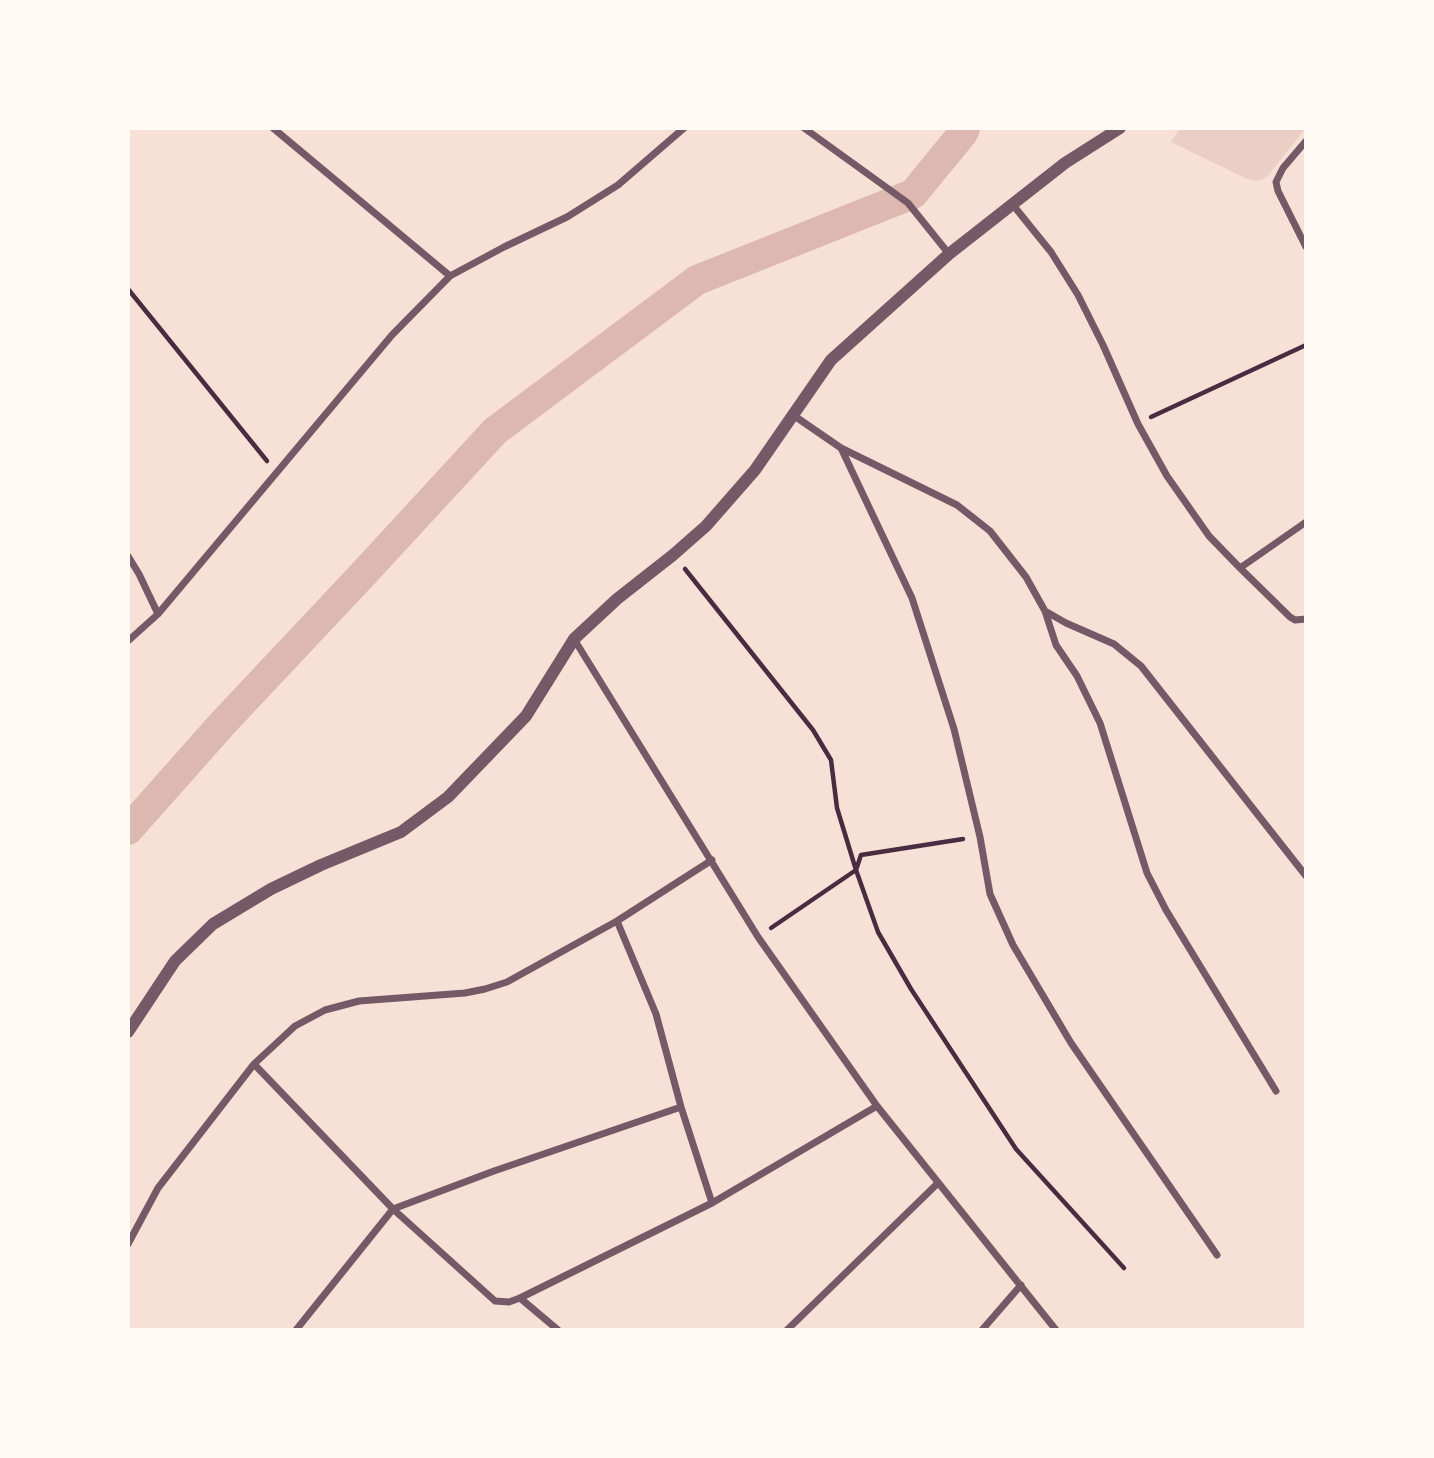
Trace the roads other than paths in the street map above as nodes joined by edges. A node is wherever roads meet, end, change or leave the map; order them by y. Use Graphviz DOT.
graph roads {
  1 [pos="273,128"];
  2 [pos="684,128"];
  3 [pos="804,128"];
  4 [pos="1120,128"];
  5 [pos="1306,141"];
  6 [pos="1013,205"];
  7 [pos="1306,247"];
  8 [pos="949,254"];
  9 [pos="450,276"];
  10 [pos="793,415"];
  11 [pos="841,448"];
  12 [pos="1306,522"];
  13 [pos="128,556"];
  14 [pos="1240,568"];
  15 [pos="1045,611"];
  16 [pos="158,614"];
  17 [pos="1306,619"];
  18 [pos="574,639"];
  19 [pos="128,641"];
  20 [pos="712,860"];
  21 [pos="1305,871"];
  22 [pos="617,921"];
  23 [pos="128,1032"];
  24 [pos="254,1064"];
  25 [pos="1276,1091"];
  26 [pos="877,1106"];
  27 [pos="681,1107"];
  28 [pos="938,1184"];
  29 [pos="712,1203"];
  30 [pos="393,1209"];
  31 [pos="128,1244"];
  32 [pos="1217,1255"];
  33 [pos="1021,1285"];
  34 [pos="520,1298"];
  35 [pos="296,1330"];
  36 [pos="558,1330"];
  37 [pos="787,1330"];
  38 [pos="982,1330"];
  39 [pos="1056,1330"];
  1 -- 9 [label="street"];
  2 -- 9 [label="street"];
  3 -- 8 [label="street"];
  4 -- 6 [label="street"];
  5 -- 7 [label="street"];
  6 -- 8 [label="street"];
  6 -- 14 [label="street"];
  8 -- 10 [label="street"];
  9 -- 16 [label="street"];
  10 -- 11 [label="street"];
  10 -- 18 [label="street"];
  11 -- 15 [label="street"];
  11 -- 32 [label="street"];
  12 -- 14 [label="street"];
  13 -- 16 [label="street"];
  14 -- 17 [label="street"];
  15 -- 21 [label="street"];
  15 -- 25 [label="street"];
  16 -- 19 [label="street"];
  18 -- 20 [label="street"];
  18 -- 23 [label="street"];
  20 -- 22 [label="street"];
  20 -- 26 [label="street"];
  22 -- 24 [label="street"];
  22 -- 27 [label="street"];
  24 -- 30 [label="street"];
  24 -- 31 [label="street"];
  26 -- 28 [label="street"];
  26 -- 29 [label="street"];
  27 -- 29 [label="street"];
  27 -- 30 [label="street"];
  28 -- 33 [label="street"];
  28 -- 37 [label="street"];
  29 -- 34 [label="street"];
  30 -- 34 [label="street"];
  30 -- 35 [label="street"];
  33 -- 38 [label="street"];
  33 -- 39 [label="street"];
  34 -- 36 [label="street"];
}
